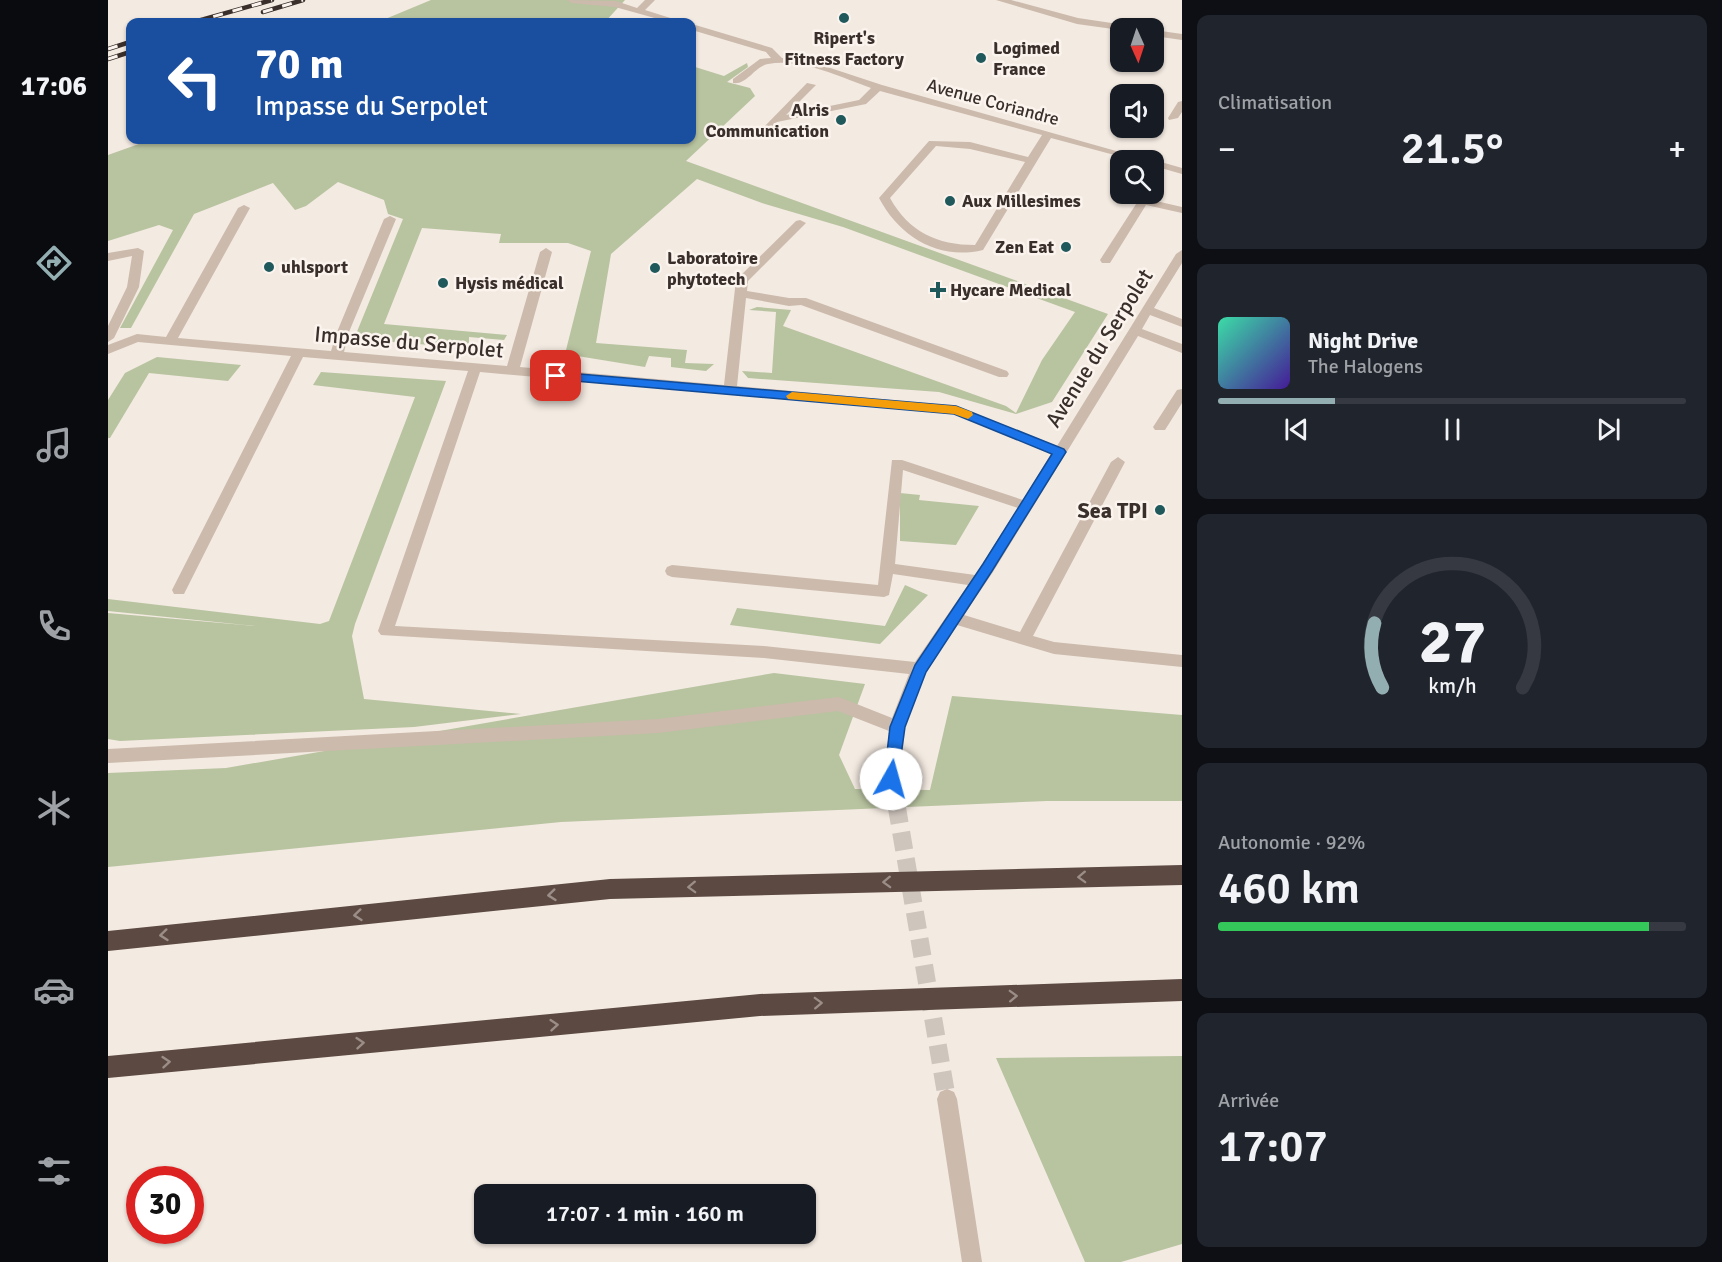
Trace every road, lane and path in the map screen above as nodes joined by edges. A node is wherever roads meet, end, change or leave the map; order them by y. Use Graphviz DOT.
graph roads {
  1 [pos="573,0"];
  2 [pos="650,0"];
  3 [pos="1001,0"];
  4 [pos="639,11"];
  5 [pos="664,18"];
  6 [pos="1110,26"];
  7 [pos="696,28"];
  8 [pos="1164,34"];
  9 [pos="1182,37"];
  10 [pos="779,60"];
  11 [pos="736,81"];
  12 [pos="811,85"];
  13 [pos="878,87"];
  14 [pos="1182,104"];
  15 [pos="1173,118"];
  16 [pos="774,120"];
  17 [pos="763,134"];
  18 [pos="1048,134"];
  19 [pos="1110,151"];
  20 [pos="1031,161"];
  21 [pos="1164,166"];
  22 [pos="1182,171"];
  23 [pos="244,208"];
  24 [pos="1182,210"];
  25 [pos="390,219"];
  26 [pos="800,223"];
  27 [pos="546,252"];
  28 [pos="1182,254"];
  29 [pos="108,257"];
  30 [pos="1106,260"];
  31 [pos="742,294"];
  32 [pos="1147,310"];
  33 [pos="1182,322"];
  34 [pos="1134,330"];
  35 [pos="108,338"];
  36 [pos="170,341"];
  37 [pos="1182,349"];
  38 [pos="108,350"];
  39 [pos="298,354"];
  40 [pos="336,357"];
  41 [pos="475,369"];
  42 [pos="512,372"];
  43 [pos="1003,374"];
  44 [pos="730,391"];
  45 [pos="1182,393"];
  46 [pos="1160,428"];
  47 [pos="1059,452"];
  48 [pos="1118,462"];
  49 [pos="1026,506"];
  50 [pos="887,568"];
  51 [pos="672,571"];
  52 [pos="979,581"];
  53 [pos="179,590"];
  54 [pos="955,618"];
  55 [pos="1024,639"];
  56 [pos="1182,661"];
  57 [pos="920,669"];
  58 [pos="897,727"];
  59 [pos="108,756"];
  60 [pos="891,779"];
  61 [pos="1182,869"];
  62 [pos="1182,874"];
  63 [pos="1126,875"];
  64 [pos="108,941"];
  65 [pos="1182,990"];
  66 [pos="108,1067"];
  67 [pos="947,1099"];
  68 [pos="972,1262"];
  1 -- 4 [label="street"];
  2 -- 4 [label="street"];
  3 -- 6 [label="street"];
  4 -- 5 [label="street"];
  7 -- 10 [label="street"];
  8 -- 9 [label="street"];
  10 -- 11 [label="street, Avenue Coriandre"];
  10 -- 13 [label="street, Avenue Coriandre"];
  12 -- 16 [label="street"];
  13 -- 16 [label="street"];
  13 -- 18 [label="street, Avenue Coriandre"];
  14 -- 15 [label="street"];
  16 -- 17 [label="street"];
  18 -- 19 [label="street, Avenue Coriandre"];
  18 -- 20 [label="street"];
  20 -- 20 [label="street"];
  21 -- 22 [label="street"];
  23 -- 36 [label="street"];
  24 -- 30 [label="street"];
  25 -- 40 [label="street"];
  26 -- 31 [label="street"];
  27 -- 42 [label="street"];
  28 -- 32 [label="street, Avenue du Serpolet"];
  29 -- 35 [label="street"];
  31 -- 43 [label="street"];
  31 -- 44 [label="street"];
  32 -- 33 [label="street"];
  32 -- 34 [label="street, Avenue du Serpolet"];
  34 -- 37 [label="street"];
  34 -- 47 [label="street, Avenue du Serpolet"];
  36 -- 38 [label="street, Impasse du Serpolet"];
  36 -- 39 [label="street, Impasse du Serpolet"];
  39 -- 40 [label="street, Impasse du Serpolet"];
  39 -- 53 [label="street"];
  40 -- 41 [label="street, Impasse du Serpolet"];
  41 -- 42 [label="street, Impasse du Serpolet"];
  41 -- 57 [label="street"];
  42 -- 44 [label="street, Impasse du Serpolet"];
  44 -- 47 [label="street, Impasse du Serpolet"];
  45 -- 46 [label="street"];
  47 -- 49 [label="street, Avenue du Serpolet"];
  48 -- 55 [label="street"];
  49 -- 50 [label="street"];
  49 -- 52 [label="street, Avenue du Serpolet"];
  50 -- 51 [label="street"];
  50 -- 52 [label="street"];
  52 -- 54 [label="street, Avenue du Serpolet"];
  54 -- 55 [label="street"];
  54 -- 57 [label="street, Avenue du Serpolet"];
  55 -- 56 [label="street"];
  57 -- 58 [label="street, Avenue du Serpolet"];
  58 -- 59 [label="street"];
  58 -- 60 [label="street, Avenue du Serpolet"];
  61 -- 63 [label="highway"];
  62 -- 63 [label="highway"];
  63 -- 64 [label="highway, one-way"];
  66 -- 65 [label="highway, one-way"];
  67 -- 68 [label="street"];
}
